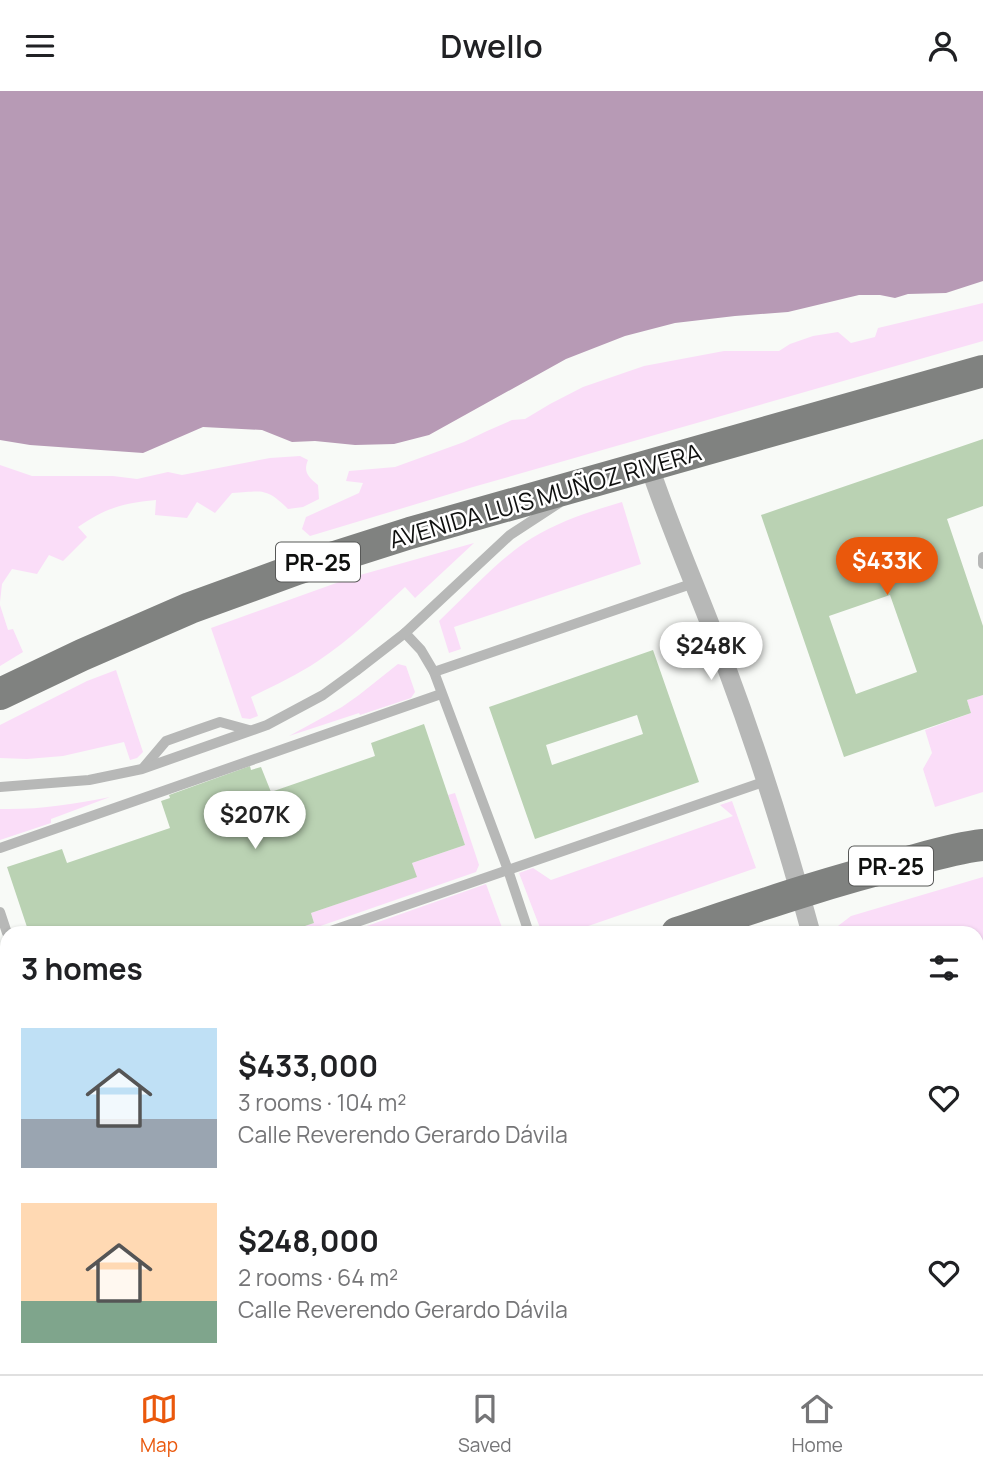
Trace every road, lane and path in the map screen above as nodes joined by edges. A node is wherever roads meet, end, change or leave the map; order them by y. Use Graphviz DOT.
graph roads {
  1 [pos="983,371"];
  2 [pos="649,465"];
  3 [pos="591,482"];
  4 [pos="983,557"];
  5 [pos="983,563"];
  6 [pos="695,583"];
  7 [pos="405,632"];
  8 [pos="434,673"];
  9 [pos="0,694"];
  10 [pos="441,694"];
  11 [pos="250,730"];
  12 [pos="142,769"];
  13 [pos="766,781"];
  14 [pos="0,787"];
  15 [pos="983,845"];
  16 [pos="0,848"];
  17 [pos="508,870"];
  18 [pos="800,892"];
  19 [pos="345,926"];
  20 [pos="527,926"];
  21 [pos="698,926"];
  22 [pos="809,926"];
  1 -- 2 [label="main road, AVENIDA LUIS MUÑOZ RIVERA / PR-25"];
  2 -- 3 [label="main road, AVENIDA LUIS MUÑOZ RIVERA / PR-25"];
  2 -- 6 [label="street"];
  3 -- 7 [label="lane"];
  3 -- 9 [label="main road, AVENIDA LUIS MUÑOZ RIVERA / PR-25"];
  4 -- 5 [label="lane"];
  6 -- 8 [label="lane"];
  6 -- 13 [label="street"];
  7 -- 8 [label="lane"];
  7 -- 11 [label="lane"];
  8 -- 10 [label="lane"];
  10 -- 16 [label="lane"];
  10 -- 17 [label="lane"];
  11 -- 12 [label="lane"];
  11 -- 12 [label="lane"];
  12 -- 14 [label="lane"];
  13 -- 17 [label="lane"];
  13 -- 18 [label="street"];
  15 -- 18 [label="main road, PR-25"];
  17 -- 19 [label="lane"];
  17 -- 20 [label="lane"];
  18 -- 21 [label="main road, PR-25"];
  18 -- 22 [label="street"];
}
